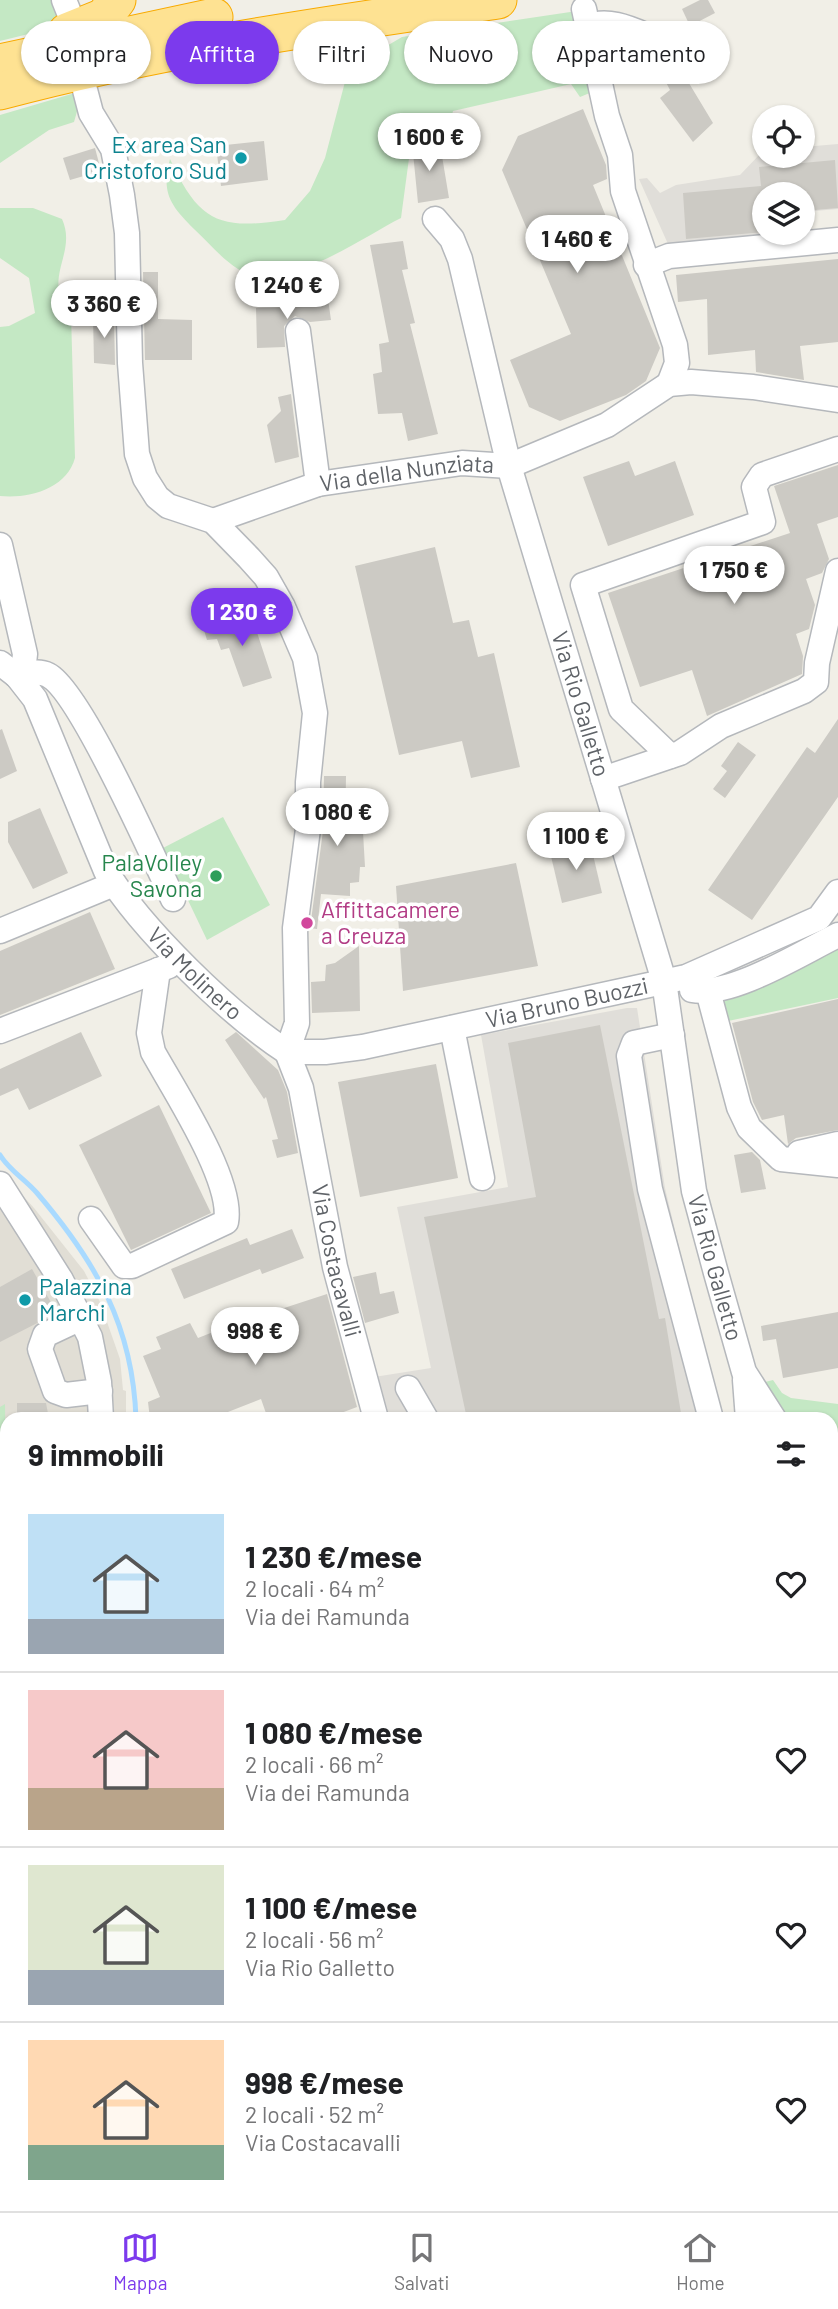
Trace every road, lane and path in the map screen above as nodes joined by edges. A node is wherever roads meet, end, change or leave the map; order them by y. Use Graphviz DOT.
graph roads {
  1 [pos="64,0"];
  2 [pos="117,0"];
  3 [pos="323,0"];
  4 [pos="498,0"];
  5 [pos="72,21"];
  6 [pos="1,72"];
  7 [pos="600,84"];
  8 [pos="85,90"];
  9 [pos="435,219"];
  10 [pos="838,240"];
  11 [pos="646,265"];
  12 [pos="298,331"];
  13 [pos="669,384"];
  14 [pos="838,400"];
  15 [pos="838,449"];
  16 [pos="509,466"];
  17 [pos="318,484"];
  18 [pos="213,521"];
  19 [pos="0,545"];
  20 [pos="838,571"];
  21 [pos="8,670"];
  22 [pos="670,756"];
  23 [pos="603,779"];
  24 [pos="114,884"];
  25 [pos="838,892"];
  26 [pos="173,899"];
  27 [pos="0,932"];
  28 [pos="838,935"];
  29 [pos="182,960"];
  30 [pos="158,970"];
  31 [pos="664,981"];
  32 [pos="708,991"];
  33 [pos="452,1028"];
  34 [pos="0,1031"];
  35 [pos="672,1035"];
  36 [pos="287,1052"];
  37 [pos="838,1144"];
  38 [pos="781,1159"];
  39 [pos="838,1165"];
  40 [pos="482,1178"];
  41 [pos="0,1184"];
  42 [pos="91,1219"];
  43 [pos="79,1319"];
  44 [pos="744,1372"];
  45 [pos="408,1388"];
  46 [pos="100,1391"];
  47 [pos="101,1412"];
  48 [pos="374,1412"];
  49 [pos="422,1412"];
  50 [pos="709,1412"];
  51 [pos="747,1412"];
  52 [pos="770,1412"];
  1 -- 5 [label="street"];
  2 -- 6 [label="highway"];
  3 -- 6 [label="highway"];
  4 -- 6 [label="highway"];
  7 -- 11 [label="street"];
  8 -- 18 [label="street"];
  9 -- 16 [label="street, Via Rio Galletto"];
  10 -- 11 [label="street"];
  11 -- 13 [label="street"];
  12 -- 17 [label="street"];
  13 -- 14 [label="street"];
  13 -- 16 [label="street, Via della Nunziata"];
  15 -- 22 [label="street"];
  16 -- 17 [label="street, Via della Nunziata"];
  16 -- 23 [label="street, Via Rio Galletto"];
  17 -- 18 [label="street, Via della Nunziata"];
  18 -- 36 [label="street"];
  19 -- 21 [label="street"];
  20 -- 22 [label="street"];
  21 -- 24 [label="street, Via Molinero"];
  21 -- 26 [label="street"];
  22 -- 23 [label="street"];
  23 -- 31 [label="street, Via Rio Galletto"];
  24 -- 27 [label="street"];
  24 -- 29 [label="street, Via Molinero"];
  25 -- 31 [label="street"];
  28 -- 32 [label="street, Via Bruno Buozzi"];
  29 -- 30 [label="street"];
  29 -- 36 [label="street, Via Molinero"];
  30 -- 34 [label="street"];
  30 -- 42 [label="street"];
  31 -- 32 [label="street, Via Bruno Buozzi"];
  31 -- 33 [label="street, Via Bruno Buozzi"];
  31 -- 35 [label="street, Via Rio Galletto"];
  32 -- 38 [label="street"];
  33 -- 36 [label="street, Via Bruno Buozzi"];
  33 -- 40 [label="street"];
  35 -- 44 [label="street, Via Rio Galletto"];
  35 -- 50 [label="street"];
  36 -- 48 [label="street, Via Costacavalli"];
  37 -- 38 [label="street"];
  38 -- 39 [label="street"];
  41 -- 43 [label="street"];
  43 -- 46 [label="street"];
  43 -- 46 [label="street"];
  44 -- 51 [label="street"];
  44 -- 52 [label="street, Via Rio Galletto"];
  45 -- 49 [label="street"];
  46 -- 47 [label="street"];
}
